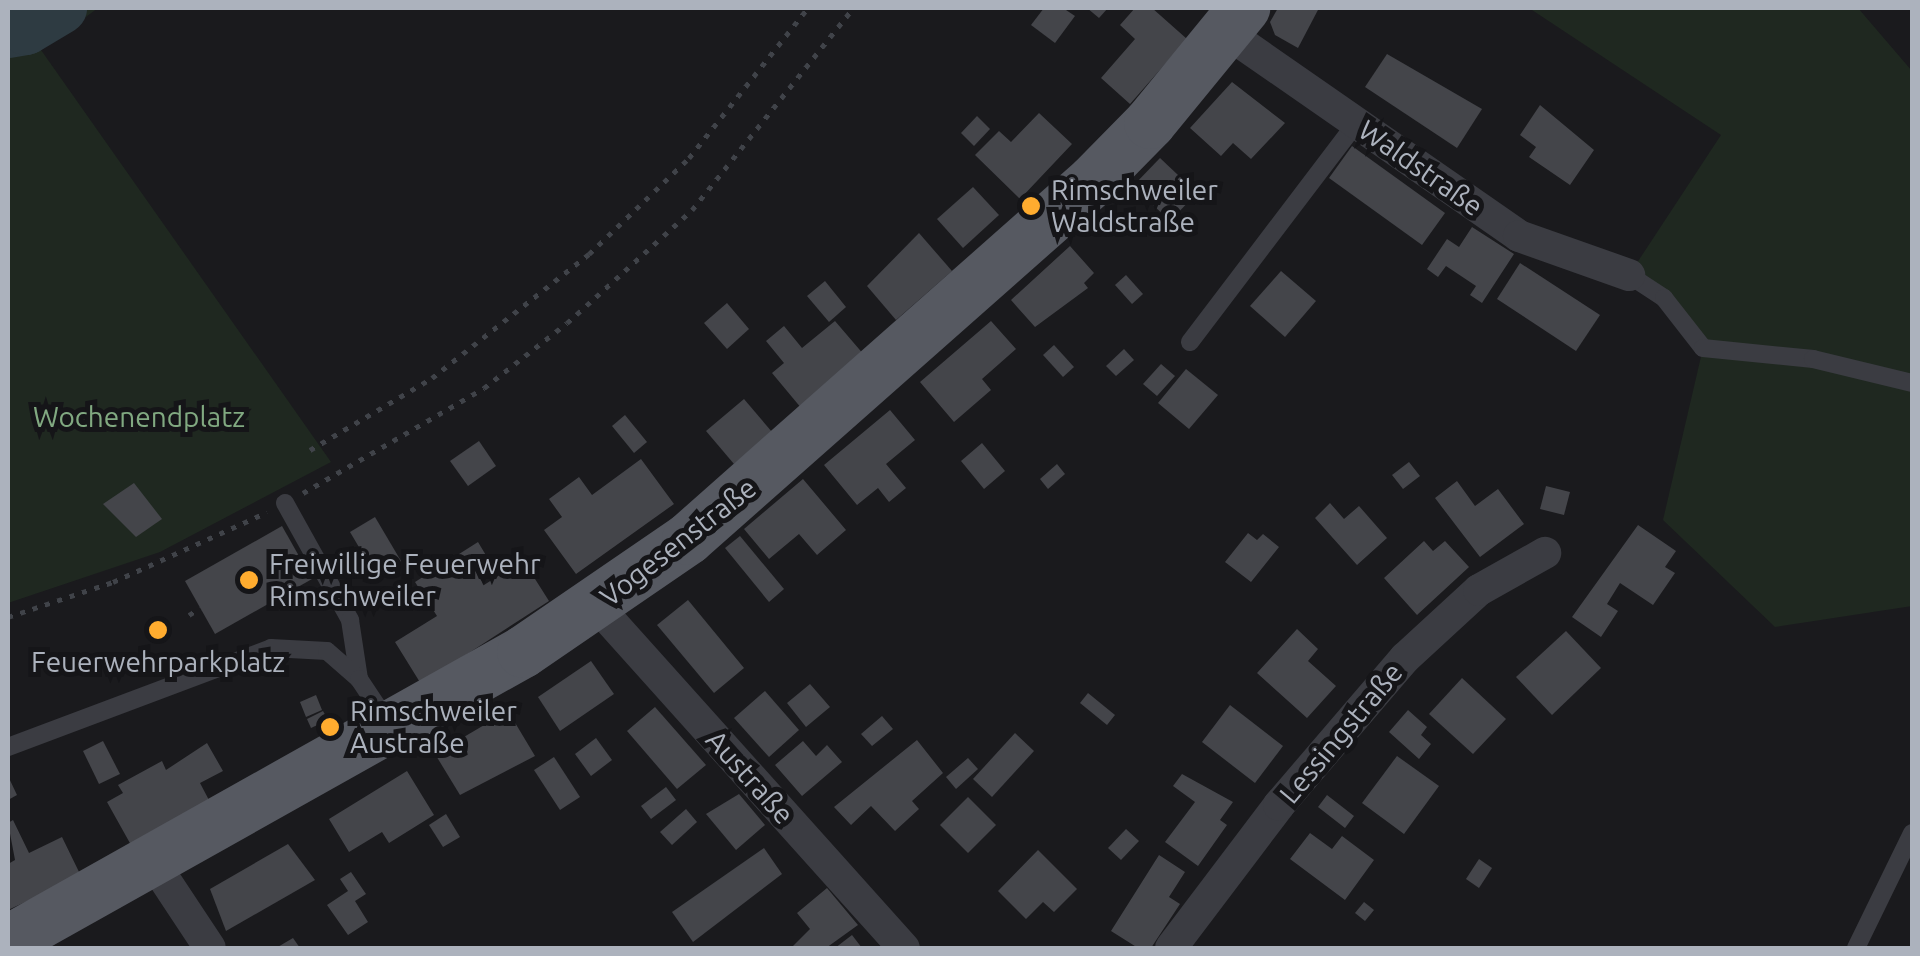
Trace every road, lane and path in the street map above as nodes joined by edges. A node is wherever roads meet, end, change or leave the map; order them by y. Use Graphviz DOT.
graph roads {
  1 [pos="808,8"];
  2 [pos="853,8"];
  3 [pos="1236,20"];
  4 [pos="1356,123"];
  5 [pos="1629,274"];
  6 [pos="1190,342"];
  7 [pos="1912,383"];
  8 [pos="310,450"];
  9 [pos="285,504"];
  10 [pos="1545,553"];
  11 [pos="596,605"];
  12 [pos="200,608"];
  13 [pos="189,615"];
  14 [pos="8,617"];
  15 [pos="360,679"];
  16 [pos="390,727"];
  17 [pos="8,747"];
  18 [pos="1912,834"];
  19 [pos="153,862"];
  20 [pos="8,941"];
  21 [pos="210,948"];
  22 [pos="904,948"];
  23 [pos="1171,948"];
  24 [pos="1856,948"];
  1 -- 8 [label="path"];
  2 -- 9 [label="path"];
  3 -- 4 [label="street, Waldstraße"];
  3 -- 11 [label="main road, Vogesenstraße"];
  4 -- 5 [label="street, Waldstraße"];
  4 -- 6 [label="lane"];
  5 -- 7 [label="lane"];
  9 -- 14 [label="path"];
  9 -- 15 [label="lane"];
  10 -- 23 [label="street, Lessingstraße"];
  11 -- 16 [label="main road, Vogesenstraße"];
  11 -- 22 [label="street, Austraße"];
  12 -- 13 [label="path"];
  15 -- 16 [label="lane"];
  15 -- 17 [label="lane"];
  16 -- 19 [label="main road, Vogesenstraße"];
  18 -- 24 [label="lane"];
  19 -- 20 [label="main road, Vogesenstraße"];
  19 -- 21 [label="street"];
}
